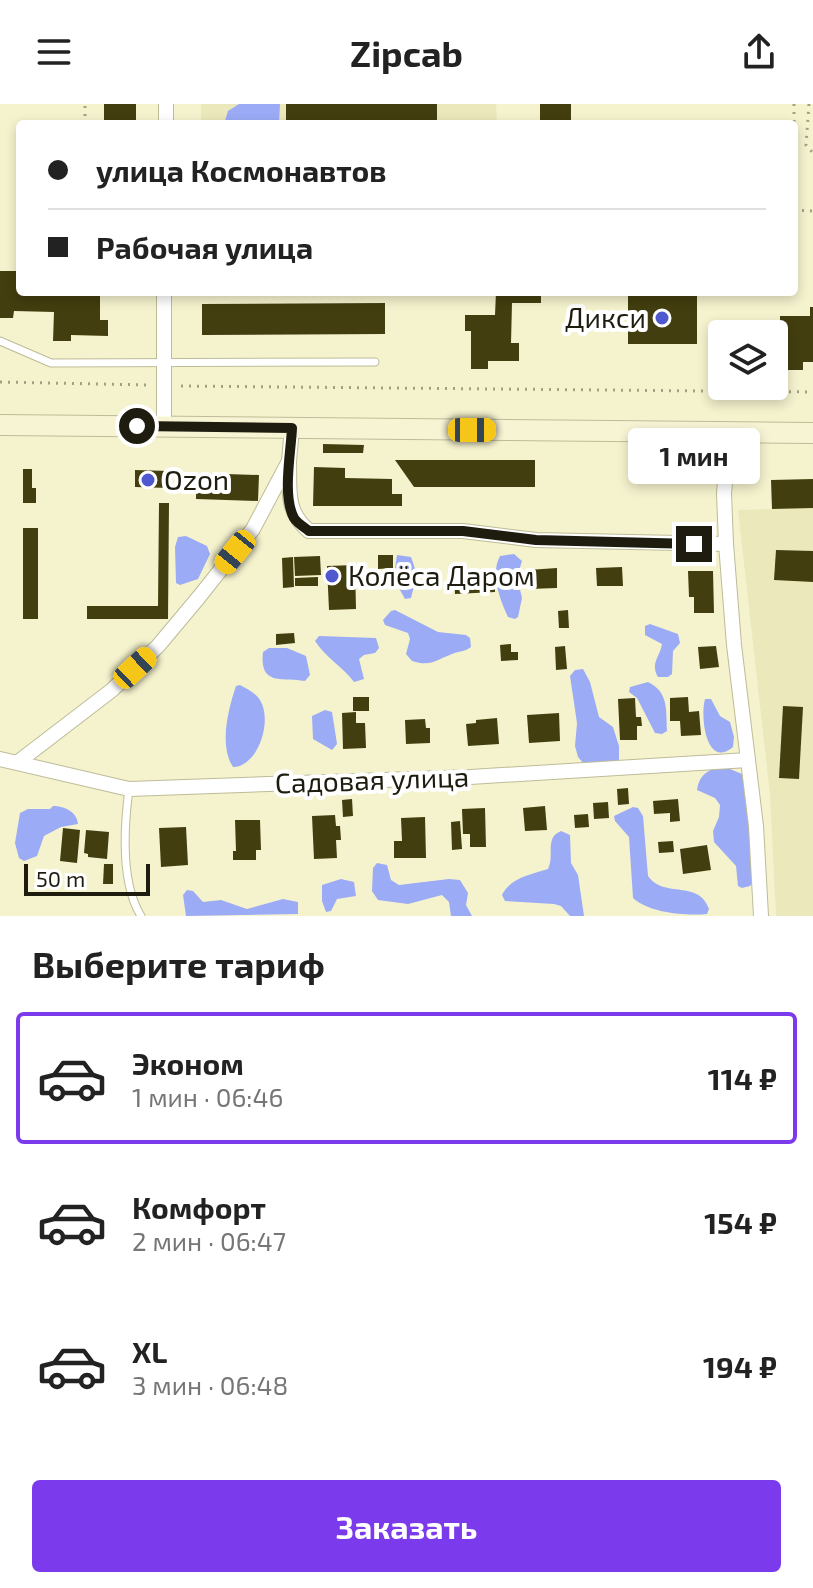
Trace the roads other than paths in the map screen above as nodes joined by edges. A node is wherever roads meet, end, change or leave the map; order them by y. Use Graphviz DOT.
graph roads {
  1 [pos="164,296"];
  2 [pos="0,341"];
  3 [pos="165,362"];
  4 [pos="375,362"];
  5 [pos="0,425"];
  6 [pos="164,426"];
  7 [pos="292,428"];
  8 [pos="730,432"];
  9 [pos="813,433"];
  10 [pos="289,461"];
  11 [pos="726,544"];
  12 [pos="0,759"];
  13 [pos="748,760"];
  14 [pos="18,762"];
  15 [pos="129,789"];
  16 [pos="141,916"];
  17 [pos="761,916"];
  1 -- 3 [label="street"];
  2 -- 3 [label="lane"];
  3 -- 4 [label="lane"];
  3 -- 6 [label="street"];
  5 -- 6 [label="main road"];
  6 -- 7 [label="main road"];
  7 -- 8 [label="main road"];
  7 -- 10 [label="street"];
  8 -- 9 [label="main road"];
  8 -- 11 [label="street"];
  10 -- 11 [label="street"];
  10 -- 14 [label="street"];
  11 -- 13 [label="street"];
  12 -- 14 [label="street, Садовая улица"];
  13 -- 15 [label="street, Садовая улица"];
  13 -- 17 [label="street"];
  14 -- 15 [label="street, Садовая улица"];
  15 -- 16 [label="lane"];
}
